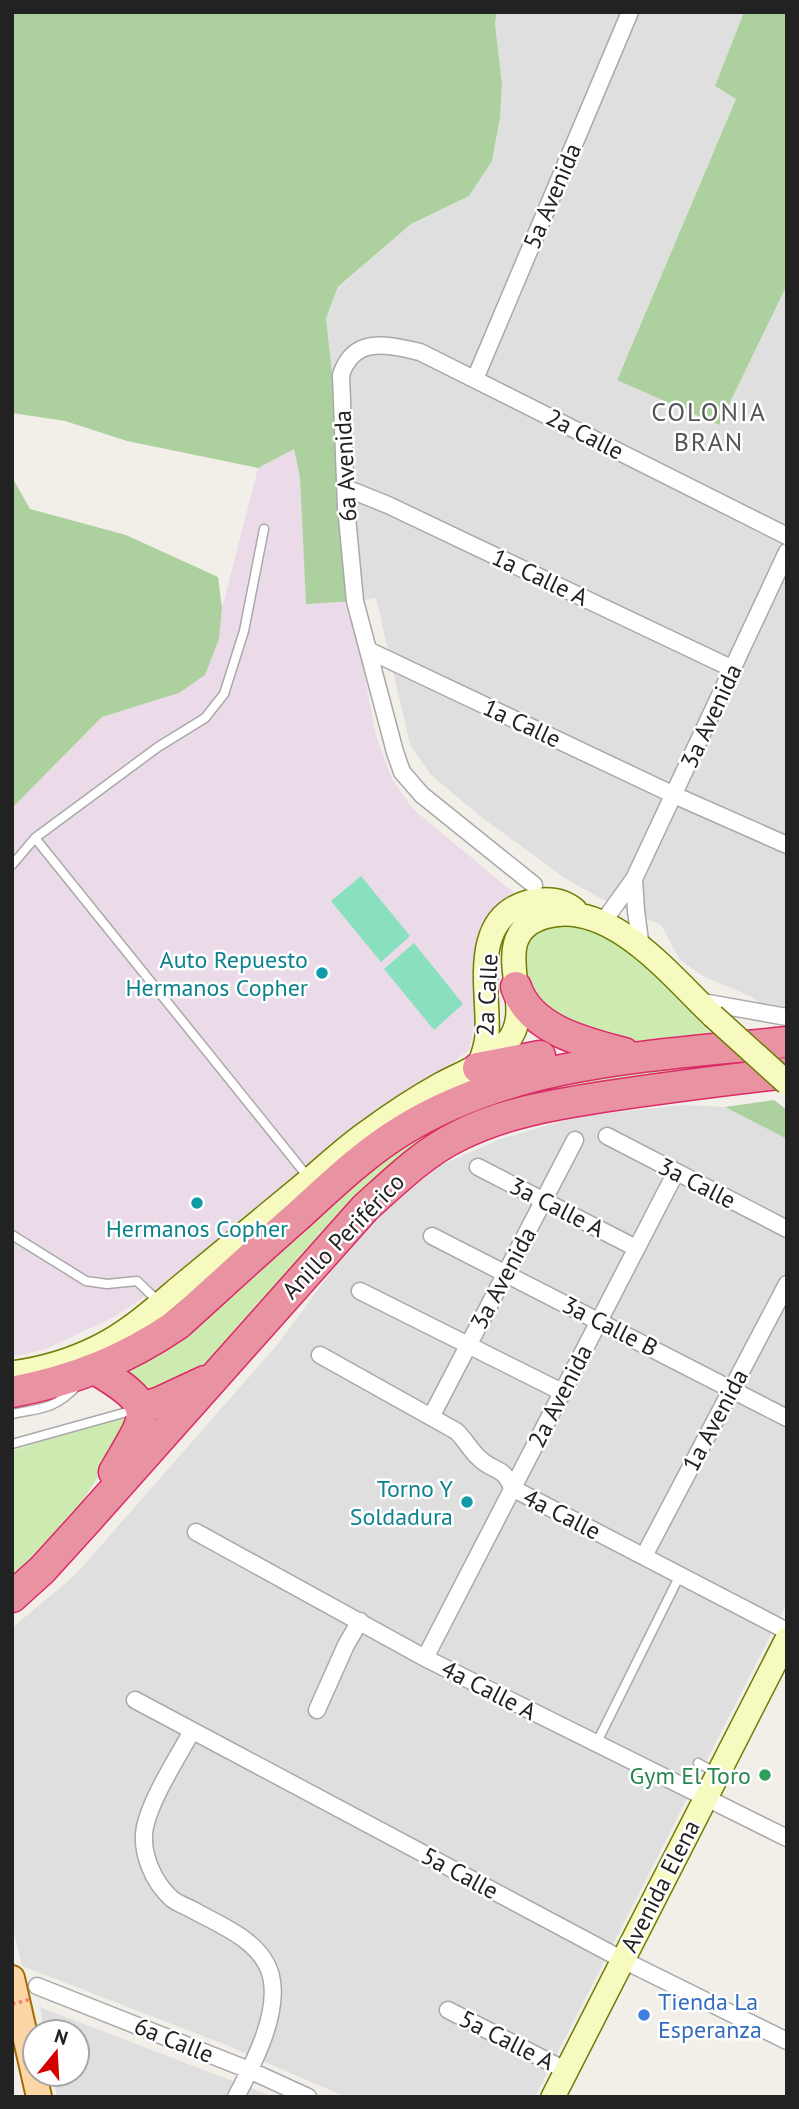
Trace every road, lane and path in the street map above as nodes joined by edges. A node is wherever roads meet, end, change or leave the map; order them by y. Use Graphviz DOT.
graph roads {
  1 [pos="630,12"];
  2 [pos="421,352"];
  3 [pos="475,379"];
  4 [pos="346,488"];
  5 [pos="264,529"];
  6 [pos="787,536"];
  7 [pos="787,552"];
  8 [pos="370,650"];
  9 [pos="733,669"];
  10 [pos="674,795"];
  11 [pos="35,838"];
  12 [pos="787,845"];
  13 [pos="12,865"];
  14 [pos="634,880"];
  15 [pos="534,885"];
  16 [pos="592,918"];
  17 [pos="641,948"];
  18 [pos="516,987"];
  19 [pos="705,1009"];
  20 [pos="787,1017"];
  21 [pos="787,1042"];
  22 [pos="642,1057"];
  23 [pos="478,1068"];
  24 [pos="787,1073"];
  25 [pos="787,1083"];
  26 [pos="607,1136"];
  27 [pos="575,1140"];
  28 [pos="478,1167"];
  29 [pos="676,1172"];
  30 [pos="310,1179"];
  31 [pos="544,1200"];
  32 [pos="787,1229"];
  33 [pos="12,1236"];
  34 [pos="432,1236"];
  35 [pos="636,1248"];
  36 [pos="506,1273"];
  37 [pos="787,1284"];
  38 [pos="360,1291"];
  39 [pos="169,1313"];
  40 [pos="599,1321"];
  41 [pos="468,1346"];
  42 [pos="320,1355"];
  43 [pos="93,1370"];
  44 [pos="12,1374"];
  45 [pos="215,1376"];
  46 [pos="731,1389"];
  47 [pos="12,1392"];
  48 [pos="562,1392"];
  49 [pos="141,1408"];
  50 [pos="12,1414"];
  51 [pos="431,1417"];
  52 [pos="787,1418"];
  53 [pos="12,1444"];
  54 [pos="512,1488"];
  55 [pos="82,1526"];
  56 [pos="196,1532"];
  57 [pos="644,1556"];
  58 [pos="680,1575"];
  59 [pos="12,1597"];
  60 [pos="360,1621"];
  61 [pos="787,1631"];
  62 [pos="787,1639"];
  63 [pos="425,1658"];
  64 [pos="135,1700"];
  65 [pos="317,1710"];
  66 [pos="192,1731"];
  67 [pos="596,1744"];
  68 [pos="705,1799"];
  69 [pos="787,1838"];
  70 [pos="623,1960"];
  71 [pos="12,1978"];
  72 [pos="35,1992"];
  73 [pos="12,2004"];
  74 [pos="448,2010"];
  75 [pos="787,2041"];
  76 [pos="250,2070"];
  77 [pos="567,2071"];
  78 [pos="39,2097"];
  79 [pos="236,2097"];
  80 [pos="308,2097"];
  81 [pos="553,2097"];
  1 -- 3 [label="street, 5a Avenida"];
  2 -- 3 [label="street, 2a Calle"];
  2 -- 4 [label="street, 6a Avenida"];
  3 -- 6 [label="street, 2a Calle"];
  4 -- 8 [label="street, 6a Avenida"];
  4 -- 9 [label="street, 1a Calle A"];
  5 -- 11 [label="lane"];
  7 -- 9 [label="street, 3a Avenida"];
  8 -- 10 [label="street, 1a Calle"];
  8 -- 15 [label="street"];
  9 -- 10 [label="street, 3a Avenida"];
  10 -- 12 [label="street, 1a Calle"];
  10 -- 14 [label="street, 3a Avenida"];
  11 -- 13 [label="lane"];
  11 -- 30 [label="lane"];
  14 -- 16 [label="street, 3a Avenida"];
  14 -- 17 [label="street, 3a Avenida"];
  16 -- 17 [label="street, 2a Calle"];
  16 -- 18 [label="street, 2a Calle"];
  16 -- 23 [label="street, 2a Calle"];
  17 -- 19 [label="street, 2a Calle"];
  18 -- 22 [label="highway"];
  18 -- 23 [label="street, 2a Calle"];
  19 -- 20 [label="street"];
  19 -- 25 [label="street, 2a Calle, bridge"];
  21 -- 22 [label="highway, Anillo Periférico"];
  22 -- 23 [label="highway"];
  22 -- 39 [label="highway, Anillo Periférico"];
  23 -- 30 [label="street, Anillo Periférico"];
  24 -- 45 [label="highway, Anillo Periférico"];
  26 -- 29 [label="street, 3a Calle"];
  27 -- 31 [label="street, 3a Avenida"];
  28 -- 31 [label="street, 3a Calle A"];
  29 -- 32 [label="street, 3a Calle"];
  29 -- 35 [label="street, 2a Avenida"];
  30 -- 39 [label="street, Anillo Periférico"];
  31 -- 35 [label="street, 3a Calle A"];
  31 -- 36 [label="street, 3a Avenida"];
  33 -- 39 [label="lane"];
  34 -- 36 [label="street, 3a Calle B"];
  35 -- 40 [label="street, 2a Avenida"];
  36 -- 40 [label="street, 3a Calle B"];
  36 -- 41 [label="street, 3a Avenida"];
  37 -- 46 [label="street, 1a Avenida"];
  38 -- 41 [label="street"];
  39 -- 43 [label="highway, Anillo Periférico"];
  39 -- 44 [label="street, Anillo Periférico"];
  40 -- 46 [label="street, 3a Calle B"];
  40 -- 48 [label="street, 2a Avenida"];
  41 -- 48 [label="street"];
  41 -- 51 [label="street, 3a Avenida"];
  42 -- 51 [label="street, 4a Calle"];
  43 -- 47 [label="highway, Anillo Periférico"];
  43 -- 49 [label="highway"];
  43 -- 50 [label="lane"];
  45 -- 49 [label="highway"];
  45 -- 55 [label="highway, Anillo Periférico"];
  46 -- 52 [label="street, 3a Calle B"];
  46 -- 57 [label="street, 1a Avenida"];
  48 -- 54 [label="street, 2a Avenida"];
  49 -- 53 [label="lane"];
  49 -- 55 [label="highway"];
  51 -- 54 [label="street, 4a Calle"];
  54 -- 57 [label="street, 4a Calle"];
  54 -- 63 [label="street, 2a Avenida"];
  55 -- 59 [label="highway, Anillo Periférico"];
  56 -- 60 [label="street, 4a Calle A"];
  57 -- 58 [label="street, 4a Calle"];
  58 -- 61 [label="street, 4a Calle"];
  58 -- 67 [label="lane"];
  60 -- 63 [label="street, 4a Calle A"];
  60 -- 65 [label="street"];
  62 -- 68 [label="street, Avenida Elena"];
  63 -- 67 [label="street, 4a Calle A"];
  64 -- 66 [label="street, 5a Calle"];
  66 -- 70 [label="street, 5a Calle"];
  66 -- 76 [label="street"];
  67 -- 68 [label="street, 4a Calle A"];
  68 -- 69 [label="street, 4a Calle A"];
  68 -- 70 [label="street, Avenida Elena"];
  70 -- 75 [label="street, 5a Calle"];
  70 -- 77 [label="street, Avenida Elena"];
  71 -- 78 [label="main road"];
  72 -- 73 [label="path, bridge"];
  72 -- 76 [label="street, 6a Calle"];
  74 -- 77 [label="street, 5a Calle A"];
  76 -- 79 [label="street"];
  76 -- 80 [label="street, 6a Calle"];
  77 -- 81 [label="street, Avenida Elena"];
}
